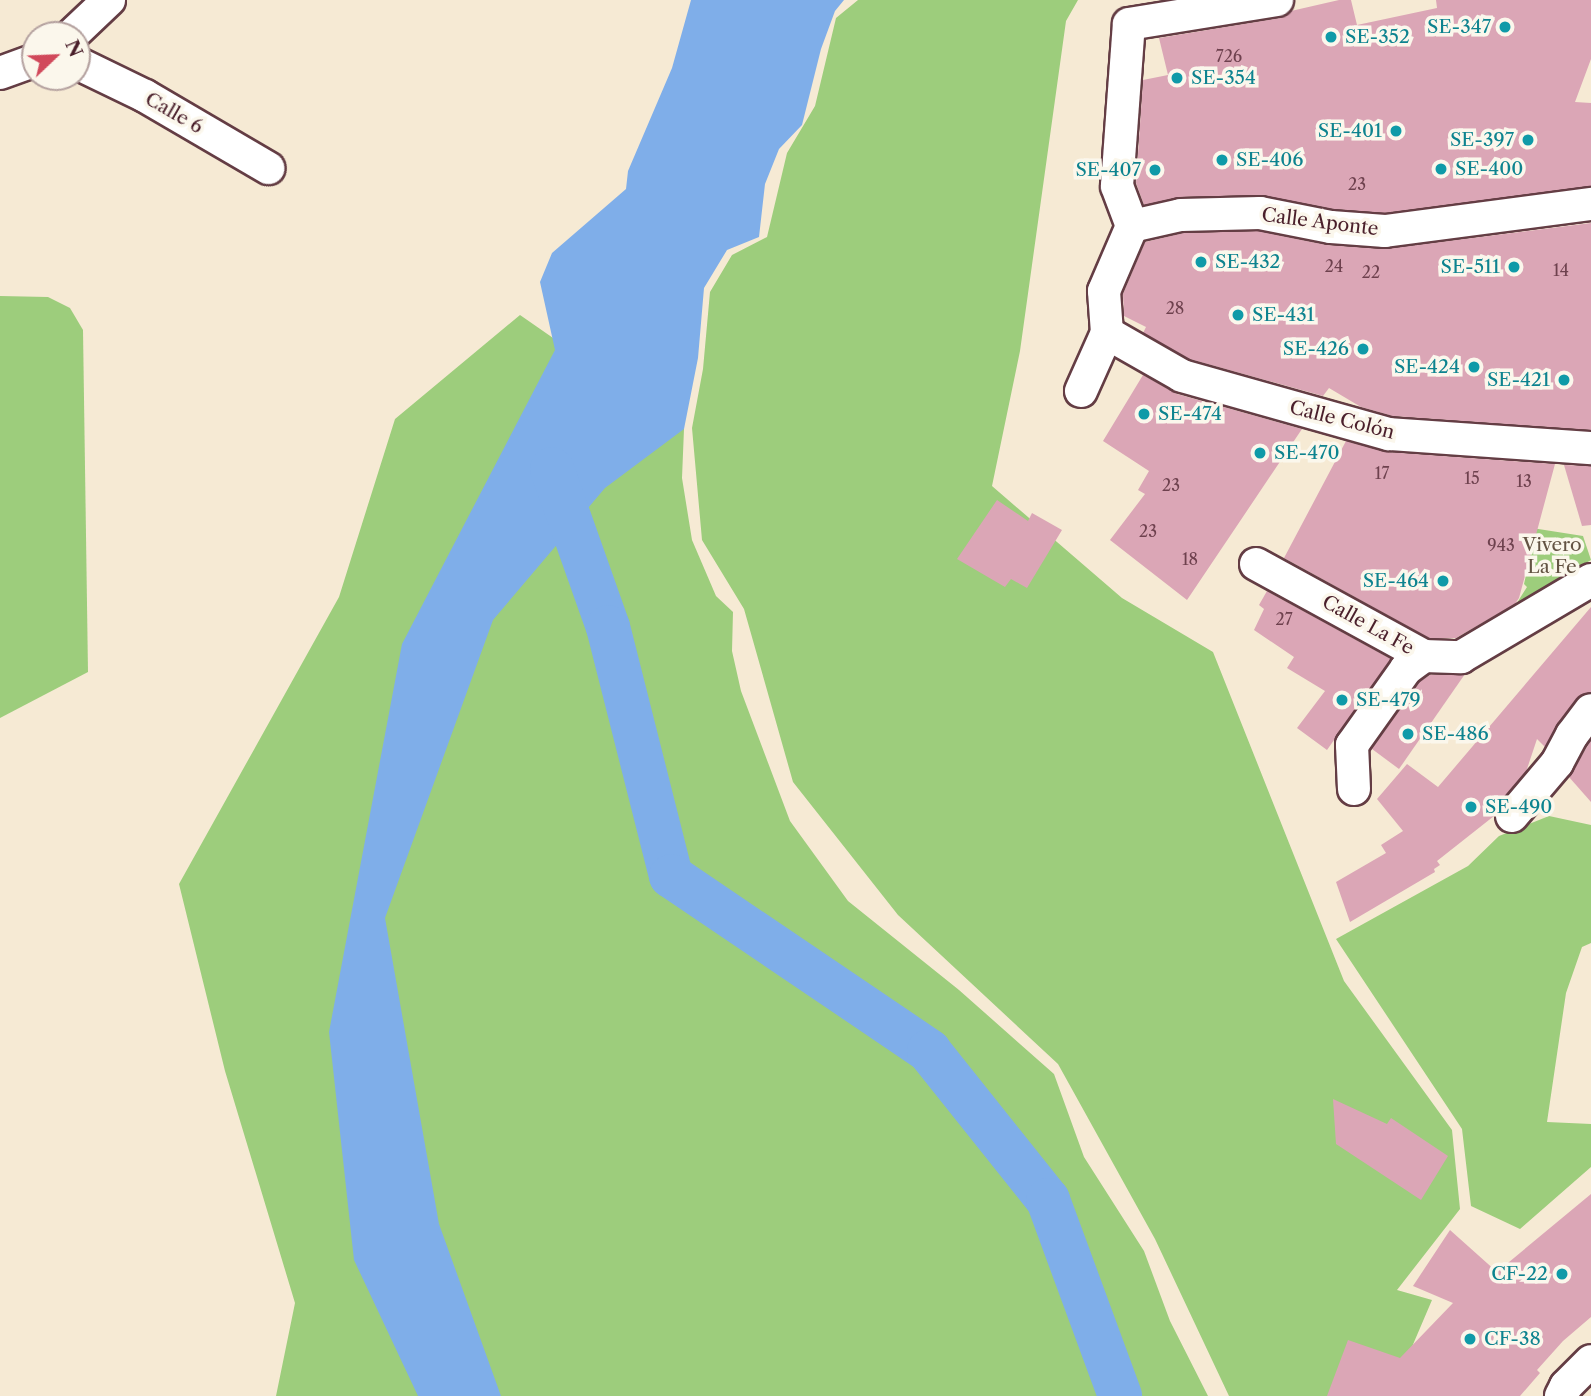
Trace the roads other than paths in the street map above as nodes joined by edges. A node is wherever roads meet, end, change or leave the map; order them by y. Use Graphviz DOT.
graph roads {
  1 [pos="109,0"];
  2 [pos="1278,0"];
  3 [pos="87,21"];
  4 [pos="21,65"];
  5 [pos="91,70"];
  6 [pos="0,73"];
  7 [pos="268,168"];
  8 [pos="1591,204"];
  9 [pos="1132,226"];
  10 [pos="1107,333"];
  11 [pos="1082,391"];
  12 [pos="1591,448"];
  13 [pos="1256,564"];
  14 [pos="1591,580"];
  15 [pos="1424,656"];
  16 [pos="1591,710"];
  17 [pos="1354,789"];
  18 [pos="1512,816"];
  19 [pos="1591,1361"];
  20 [pos="1562,1396"];
  1 -- 3 [label="street"];
  2 -- 9 [label="street"];
  4 -- 6 [label="street"];
  5 -- 7 [label="street, Calle 6"];
  8 -- 9 [label="street, Calle Aponte"];
  9 -- 10 [label="street"];
  10 -- 11 [label="street"];
  10 -- 12 [label="street, Calle Colón"];
  13 -- 15 [label="street, Calle La Fe"];
  14 -- 15 [label="street, Calle La Fe"];
  15 -- 17 [label="street"];
  16 -- 18 [label="street"];
  19 -- 20 [label="street"];
}
